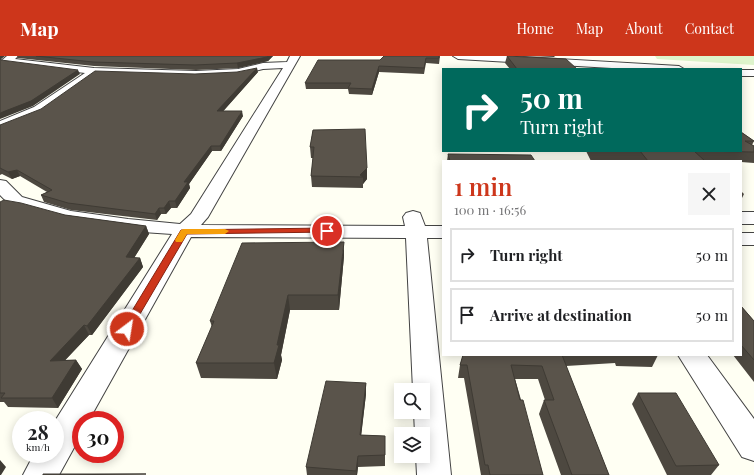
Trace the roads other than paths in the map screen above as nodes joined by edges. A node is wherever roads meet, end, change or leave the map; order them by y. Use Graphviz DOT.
graph roads {
  1 [pos="13,56"];
  2 [pos="458,56"];
  3 [pos="292,61"];
  4 [pos="30,64"];
  5 [pos="0,68"];
  6 [pos="662,68"];
  7 [pos="94,71"];
  8 [pos="742,73"];
  9 [pos="754,73"];
  10 [pos="0,126"];
  11 [pos="0,185"];
  12 [pos="442,217"];
  13 [pos="742,218"];
  14 [pos="754,218"];
  15 [pos="415,224"];
  16 [pos="185,225"];
  17 [pos="442,232"];
  18 [pos="742,239"];
  19 [pos="754,239"];
  20 [pos="693,356"];
  21 [pos="64,434"];
  22 [pos="754,446"];
  23 [pos="47,463"];
  24 [pos="40,475"];
  25 [pos="434,475"];
  1 -- 4 [label="street"];
  2 -- 6 [label="street"];
  3 -- 7 [label="street"];
  3 -- 16 [label="street"];
  4 -- 5 [label="street"];
  4 -- 7 [label="street"];
  7 -- 10 [label="street"];
  8 -- 9 [label="street"];
  11 -- 16 [label="street"];
  12 -- 15 [label="street"];
  13 -- 14 [label="street"];
  15 -- 16 [label="street"];
  15 -- 17 [label="street"];
  15 -- 25 [label="street"];
  16 -- 21 [label="street"];
  18 -- 19 [label="street"];
  20 -- 22 [label="street"];
  23 -- 24 [label="street"];
}
